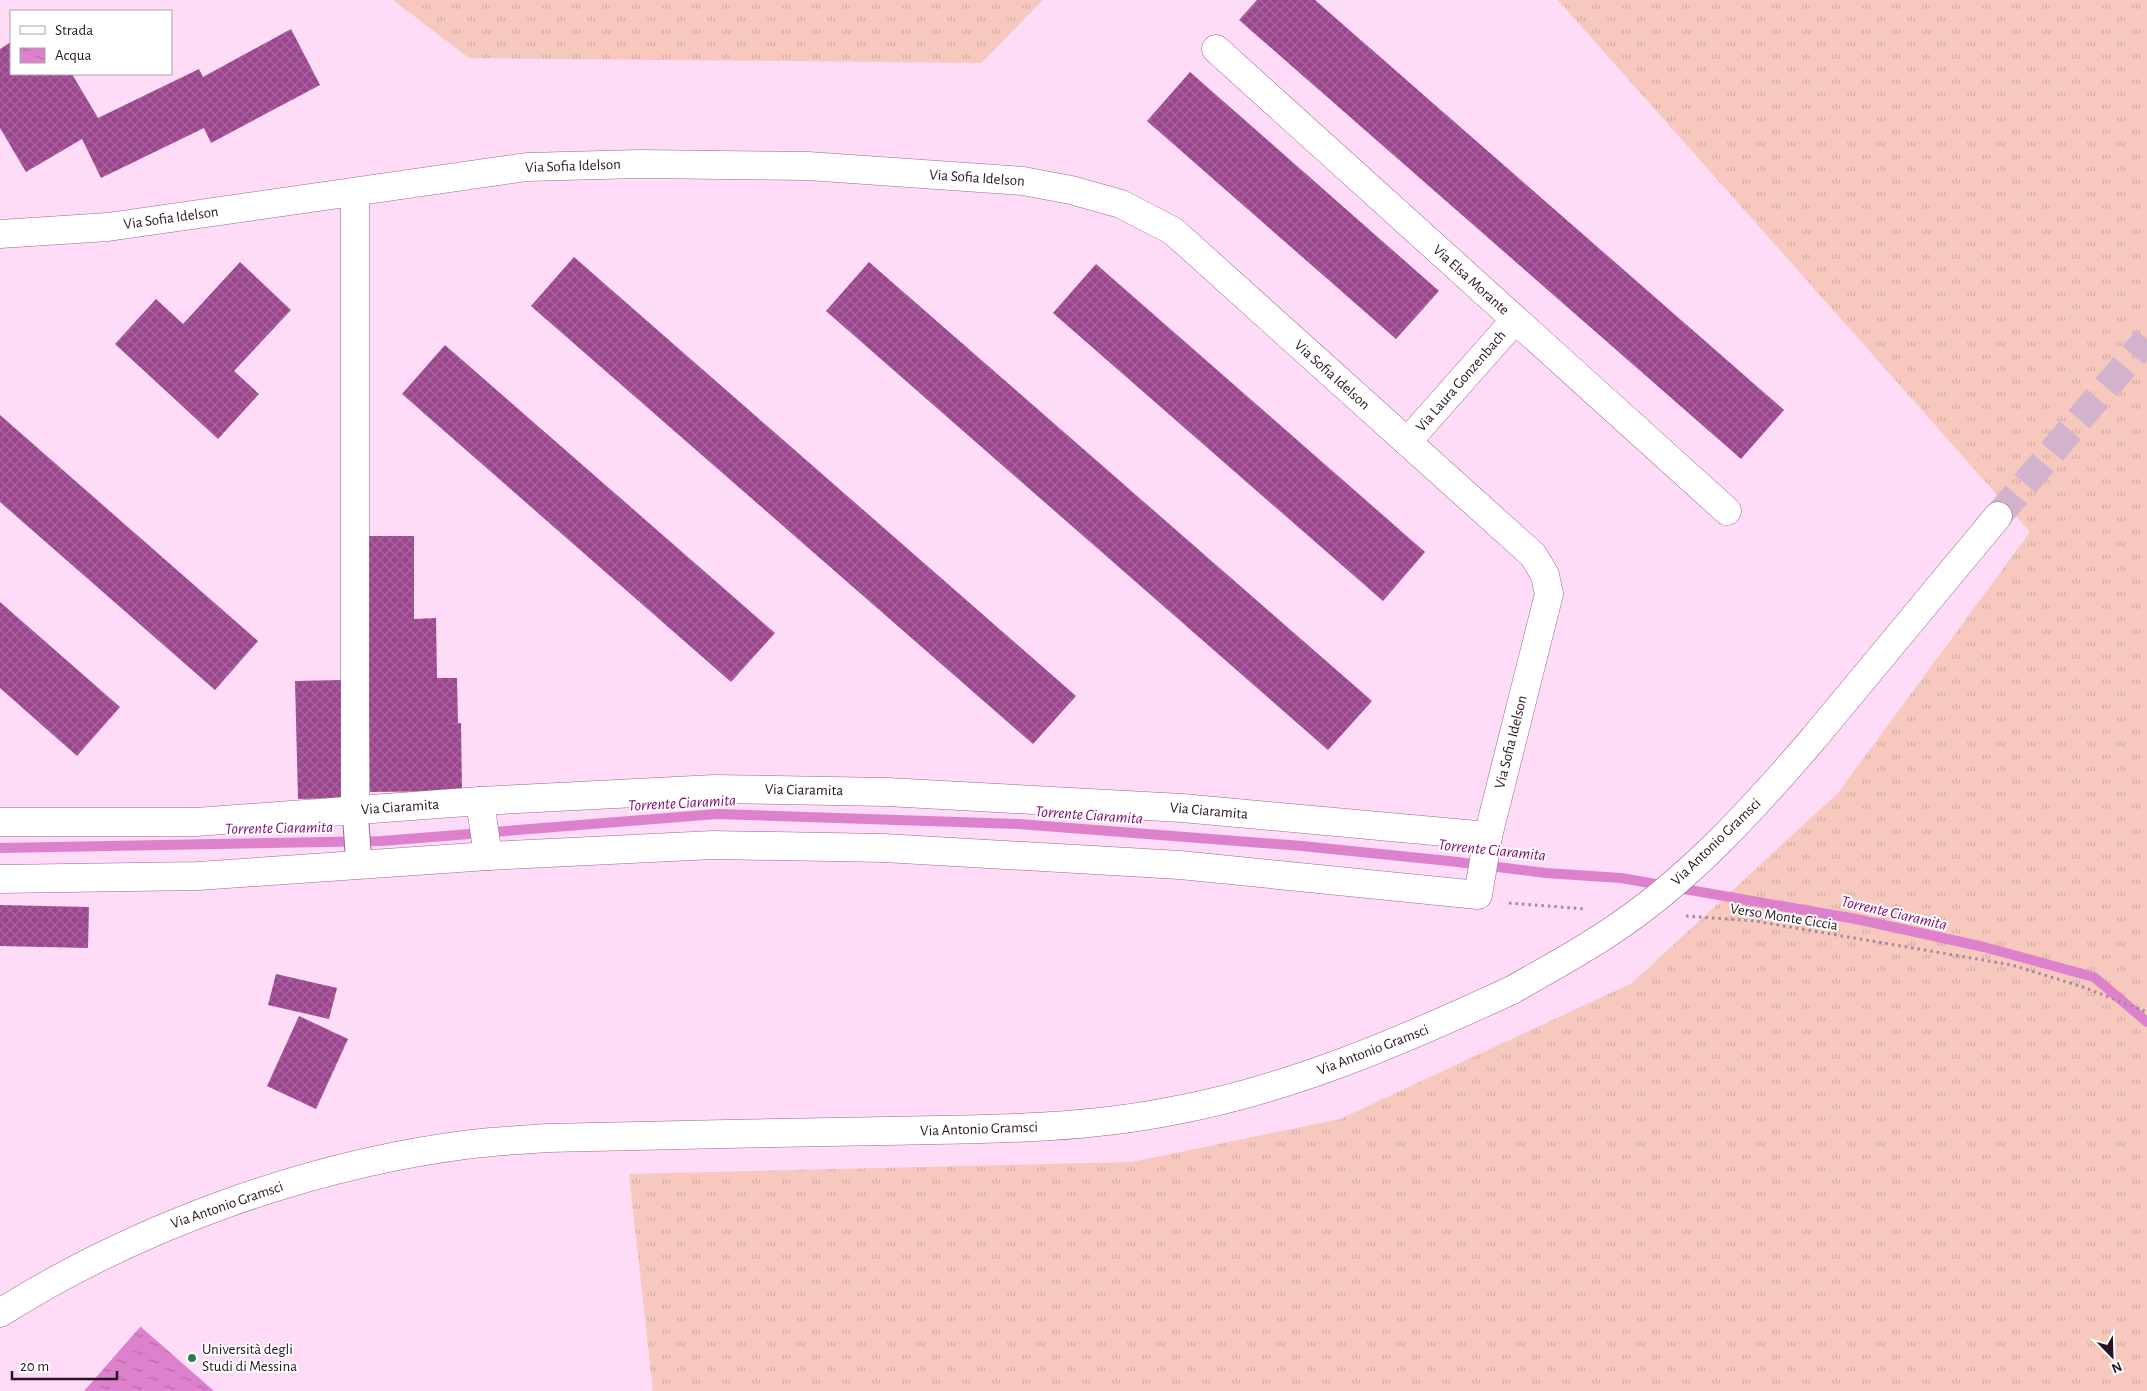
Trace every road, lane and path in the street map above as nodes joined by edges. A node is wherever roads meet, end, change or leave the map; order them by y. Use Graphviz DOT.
graph roads {
  1 [pos="1216,49"];
  2 [pos="354,192"];
  3 [pos="0,234"];
  4 [pos="1515,320"];
  5 [pos="1407,442"];
  6 [pos="1727,511"];
  7 [pos="1998,516"];
  8 [pos="480,801"];
  9 [pos="355,810"];
  10 [pos="0,822"];
  11 [pos="1488,836"];
  12 [pos="488,856"];
  13 [pos="359,865"];
  14 [pos="0,879"];
  15 [pos="1478,895"];
  16 [pos="1589,909"];
  17 [pos="1677,915"];
  18 [pos="2147,1012"];
  19 [pos="0,1313"];
  1 -- 4 [label="street, Via Elsa Morante"];
  2 -- 3 [label="street, Via Sofia Idelson"];
  2 -- 5 [label="street, Via Sofia Idelson"];
  2 -- 9 [label="street"];
  4 -- 5 [label="street, Via Laura Gonzenbach"];
  4 -- 6 [label="street, Via Elsa Morante"];
  5 -- 11 [label="street, Via Sofia Idelson"];
  7 -- 19 [label="street, Via Antonio Gramsci, bridge"];
  8 -- 9 [label="street, Via Ciaramita"];
  8 -- 11 [label="street, Via Ciaramita"];
  8 -- 12 [label="street"];
  9 -- 10 [label="street, Via Ciaramita"];
  9 -- 13 [label="street"];
  11 -- 15 [label="street, Via Sofia Idelson"];
  12 -- 13 [label="street"];
  12 -- 15 [label="street"];
  13 -- 14 [label="street"];
  15 -- 16 [label="path"];
  17 -- 18 [label="path, Verso Monte Ciccia"];
}
